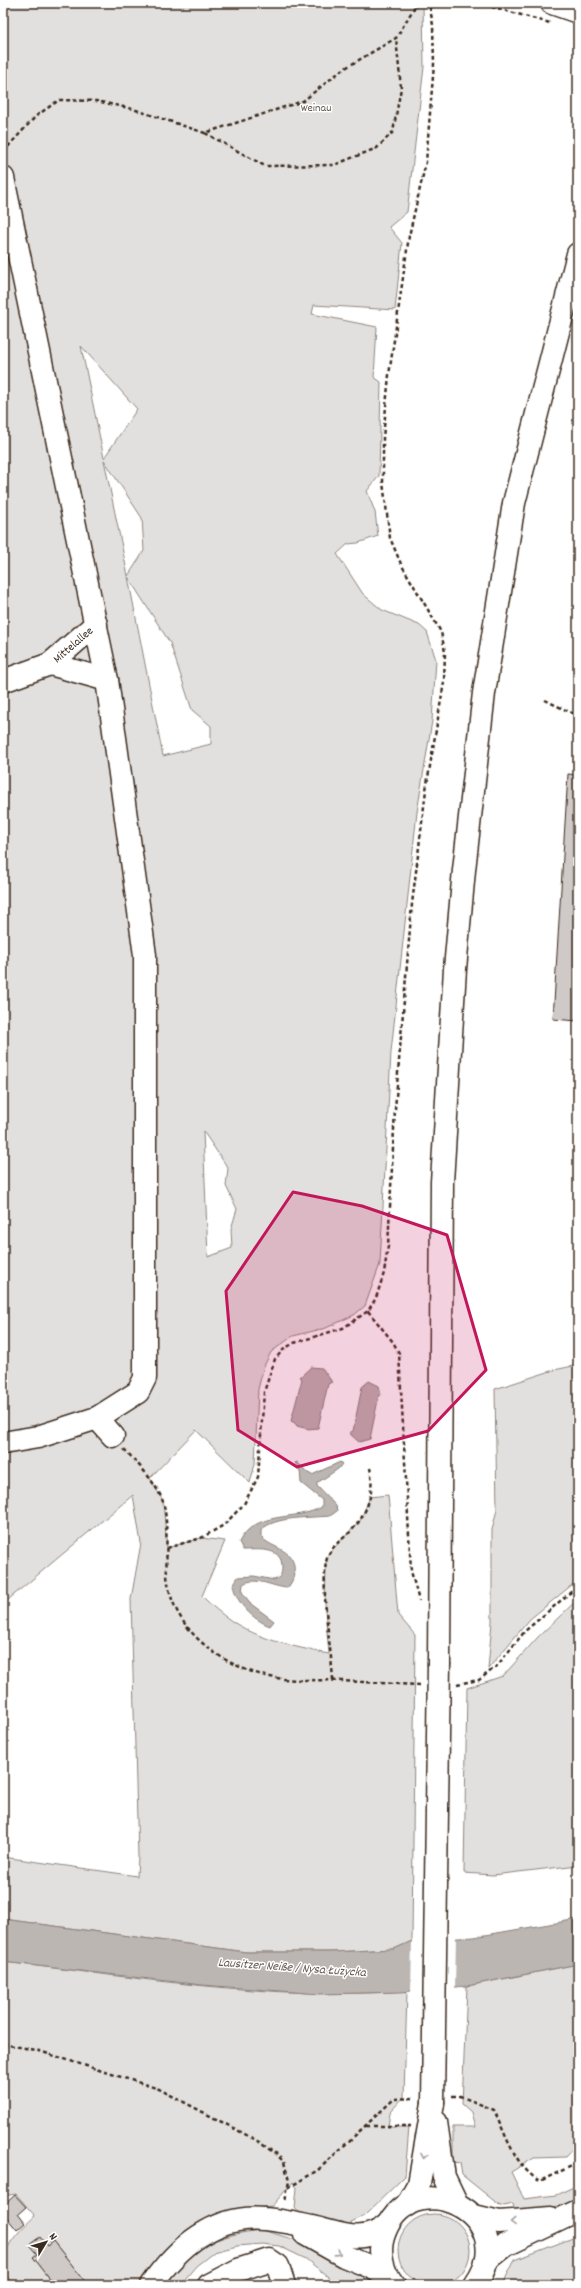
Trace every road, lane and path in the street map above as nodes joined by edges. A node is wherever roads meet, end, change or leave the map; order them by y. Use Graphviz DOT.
graph roads {
  1 [pos="417,3"];
  2 [pos="429,3"];
  3 [pos="478,3"];
  4 [pos="578,12"];
  5 [pos="554,13"];
  6 [pos="396,38"];
  7 [pos="205,133"];
  8 [pos="3,152"];
  9 [pos="3,178"];
  10 [pos="578,254"];
  11 [pos="96,624"];
  12 [pos="50,664"];
  13 [pos="107,680"];
  14 [pos="3,681"];
  15 [pos="545,700"];
  16 [pos="578,716"];
  17 [pos="368,1311"];
  18 [pos="97,1418"];
  19 [pos="113,1436"];
  20 [pos="3,1444"];
  21 [pos="370,1468"];
  22 [pos="167,1548"];
  23 [pos="578,1586"];
  24 [pos="422,1609"];
  25 [pos="333,1680"];
  26 [pos="412,1684"];
  27 [pos="450,1685"];
  28 [pos="3,2044"];
  29 [pos="433,2103"];
  30 [pos="365,2126"];
  31 [pos="413,2126"];
  32 [pos="578,2163"];
  33 [pos="528,2174"];
  34 [pos="456,2202"];
  35 [pos="407,2205"];
  36 [pos="572,2213"];
  37 [pos="474,2216"];
  38 [pos="279,2222"];
  39 [pos="387,2225"];
  40 [pos="486,2261"];
  41 [pos="391,2281"];
  42 [pos="151,2285"];
  43 [pos="209,2285"];
  44 [pos="284,2285"];
  45 [pos="475,2285"];
  1 -- 6 [label="path"];
  2 -- 17 [label="path"];
  3 -- 5 [label="path"];
  4 -- 5 [label="main road"];
  6 -- 7 [label="path"];
  6 -- 7 [label="path"];
  7 -- 8 [label="path"];
  9 -- 11 [label="main road"];
  10 -- 29 [label="main road, bridge"];
  11 -- 12 [label="main road, Mittelallee"];
  11 -- 13 [label="main road"];
  12 -- 13 [label="main road, Mittelallee"];
  12 -- 14 [label="main road, Mittelallee"];
  13 -- 18 [label="main road"];
  15 -- 16 [label="path"];
  17 -- 22 [label="path"];
  17 -- 24 [label="path"];
  18 -- 19 [label="main road"];
  18 -- 20 [label="main road"];
  19 -- 22 [label="path"];
  21 -- 25 [label="path"];
  22 -- 25 [label="path"];
  23 -- 27 [label="path"];
  25 -- 26 [label="path"];
  28 -- 38 [label="path"];
  29 -- 34 [label="main road"];
  29 -- 35 [label="main road, one-way"];
  30 -- 31 [label="path"];
  32 -- 33 [label="path"];
  34 -- 35 [label="main road"];
  34 -- 37 [label="main road"];
  35 -- 39 [label="main road"];
  36 -- 37 [label="main road, one-way"];
  36 -- 40 [label="main road"];
  37 -- 40 [label="main road"];
  38 -- 39 [label="main road"];
  38 -- 41 [label="main road, one-way"];
  38 -- 42 [label="main road"];
  39 -- 41 [label="main road"];
  40 -- 45 [label="main road"];
  43 -- 44 [label="main road"];
}
